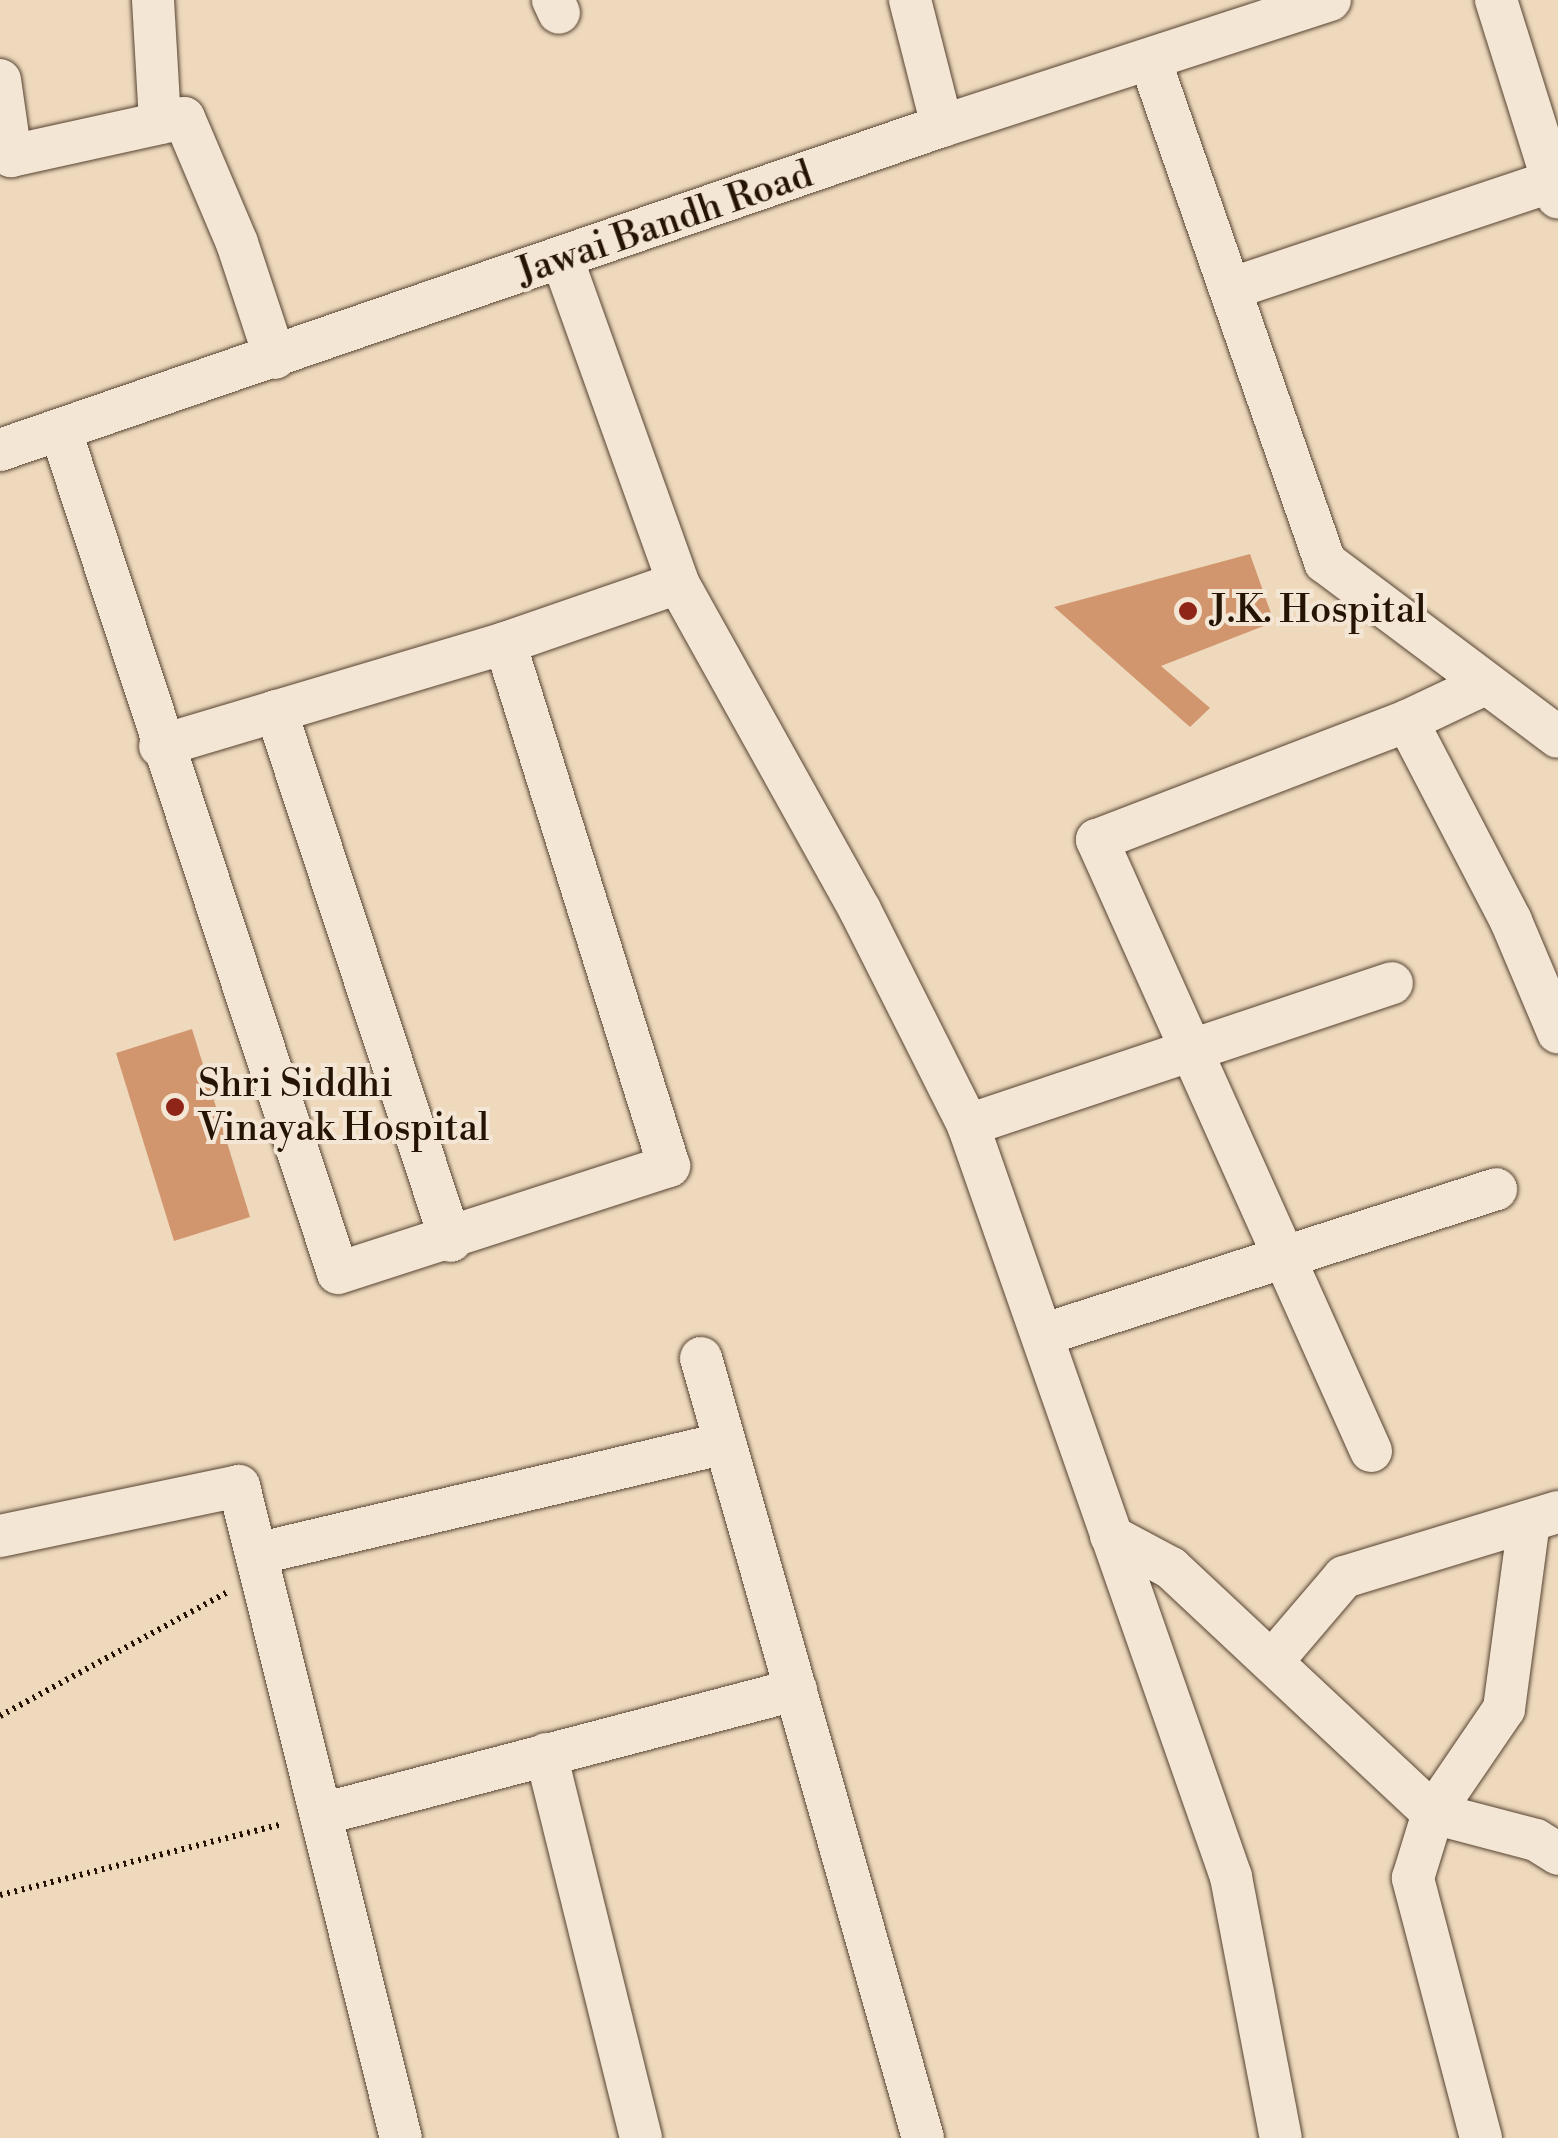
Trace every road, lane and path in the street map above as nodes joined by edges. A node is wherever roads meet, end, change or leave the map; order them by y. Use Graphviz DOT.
graph roads {
  1 [pos="154,0"];
  2 [pos="910,0"];
  3 [pos="1496,0"];
  4 [pos="1319,2"];
  5 [pos="1150,60"];
  6 [pos="0,80"];
  7 [pos="160,123"];
  8 [pos="942,126"];
  9 [pos="5,162"];
  10 [pos="1556,186"];
  11 [pos="563,260"];
  12 [pos="1233,288"];
  13 [pos="276,358"];
  14 [pos="61,432"];
  15 [pos="0,450"];
  16 [pos="678,583"];
  17 [pos="505,643"];
  18 [pos="1484,685"];
  19 [pos="276,711"];
  20 [pos="1407,722"];
  21 [pos="1558,737"];
  22 [pos="160,746"];
  23 [pos="1392,982"];
  24 [pos="1558,1032"];
  25 [pos="1196,1052"];
  26 [pos="968,1125"];
  27 [pos="1496,1190"];
  28 [pos="451,1241"];
  29 [pos="1286,1255"];
  30 [pos="1042,1335"];
  31 [pos="702,1358"];
  32 [pos="723,1444"];
  33 [pos="1371,1452"];
  34 [pos="1543,1517"];
  35 [pos="0,1536"];
  36 [pos="1112,1536"];
  37 [pos="259,1564"];
  38 [pos="1274,1659"];
  39 [pos="796,1690"];
  40 [pos="0,1716"];
  41 [pos="546,1754"];
  42 [pos="1433,1813"];
  43 [pos="322,1814"];
  44 [pos="1558,1854"];
  45 [pos="0,1895"];
  46 [pos="401,2138"];
  47 [pos="641,2138"];
  48 [pos="924,2138"];
  49 [pos="1281,2138"];
  50 [pos="1481,2138"];
  1 -- 7 [label="street"];
  2 -- 8 [label="street"];
  3 -- 10 [label="street"];
  4 -- 5 [label="street, Jawai Bandh Road"];
  5 -- 8 [label="street, Jawai Bandh Road"];
  5 -- 12 [label="street"];
  6 -- 9 [label="street"];
  7 -- 9 [label="street"];
  7 -- 13 [label="street"];
  8 -- 11 [label="street, Jawai Bandh Road"];
  10 -- 12 [label="street"];
  11 -- 13 [label="street, Jawai Bandh Road"];
  11 -- 16 [label="street"];
  12 -- 18 [label="street"];
  13 -- 14 [label="street, Jawai Bandh Road"];
  14 -- 15 [label="street, Jawai Bandh Road"];
  14 -- 22 [label="street"];
  16 -- 17 [label="street"];
  16 -- 26 [label="street"];
  17 -- 19 [label="street"];
  17 -- 28 [label="street"];
  18 -- 20 [label="street"];
  18 -- 21 [label="street"];
  19 -- 22 [label="street"];
  19 -- 28 [label="street"];
  20 -- 24 [label="street"];
  20 -- 25 [label="street"];
  22 -- 28 [label="street"];
  23 -- 25 [label="street"];
  25 -- 26 [label="street"];
  25 -- 29 [label="street"];
  26 -- 30 [label="street"];
  27 -- 29 [label="street"];
  29 -- 30 [label="street"];
  29 -- 33 [label="street"];
  30 -- 36 [label="street"];
  31 -- 32 [label="street"];
  32 -- 37 [label="street"];
  32 -- 39 [label="street"];
  34 -- 38 [label="street"];
  34 -- 42 [label="street"];
  35 -- 37 [label="street"];
  36 -- 38 [label="street"];
  36 -- 49 [label="street"];
  37 -- 40 [label="path"];
  37 -- 43 [label="street"];
  38 -- 42 [label="street"];
  39 -- 41 [label="street"];
  39 -- 48 [label="street"];
  41 -- 43 [label="street"];
  41 -- 47 [label="street"];
  42 -- 44 [label="street"];
  42 -- 50 [label="street"];
  43 -- 45 [label="path"];
  43 -- 46 [label="street"];
}
